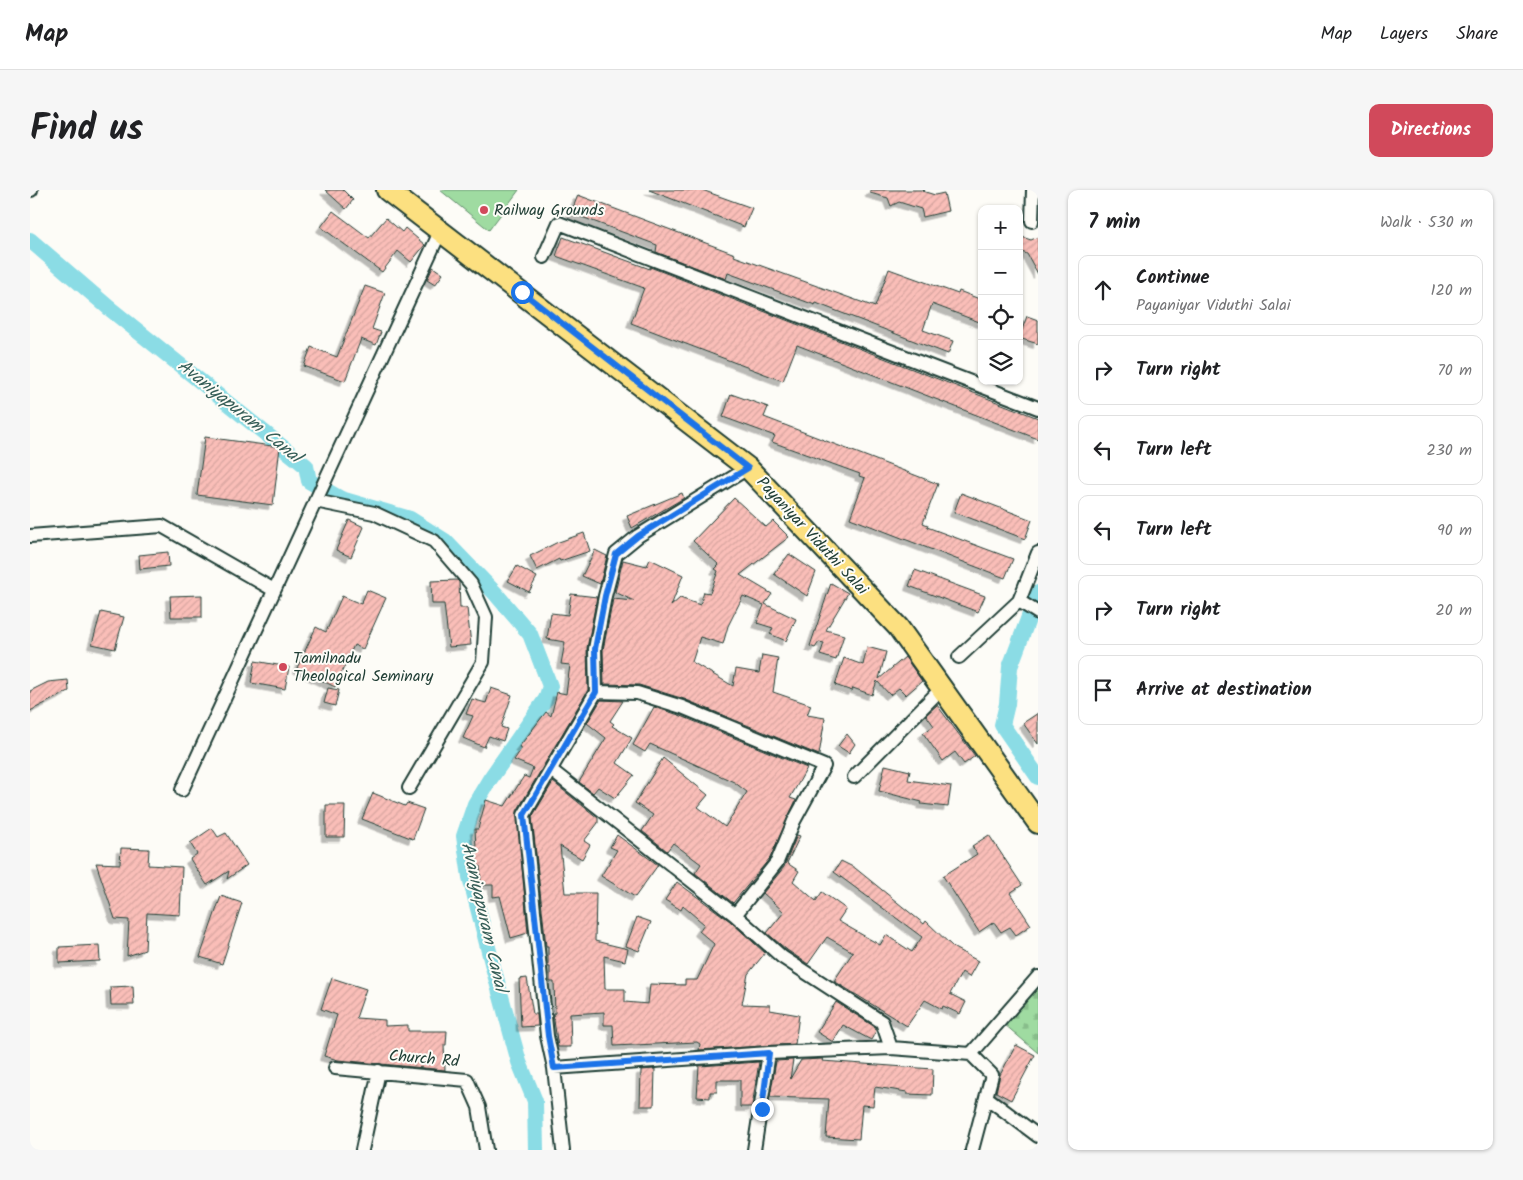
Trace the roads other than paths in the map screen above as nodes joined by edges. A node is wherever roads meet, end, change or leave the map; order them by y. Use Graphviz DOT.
graph roads {
  1 [pos="388,190"];
  2 [pos="1033,190"];
  3 [pos="1032,221"];
  4 [pos="440,232"];
  5 [pos="544,257"];
  6 [pos="1038,408"];
  7 [pos="748,468"];
  8 [pos="315,501"];
  9 [pos="30,536"];
  10 [pos="1038,553"];
  11 [pos="274,590"];
  12 [pos="1028,608"];
  13 [pos="959,657"];
  14 [pos="942,688"];
  15 [pos="596,692"];
  16 [pos="551,770"];
  17 [pos="854,777"];
  18 [pos="409,788"];
  19 [pos="182,790"];
  20 [pos="1038,823"];
  21 [pos="735,914"];
  22 [pos="1038,977"];
  23 [pos="891,1048"];
  24 [pos="769,1053"];
  25 [pos="970,1054"];
  26 [pos="335,1068"];
  27 [pos="554,1068"];
  28 [pos="379,1071"];
  29 [pos="986,1096"];
  30 [pos="1038,1136"];
  31 [pos="362,1150"];
  32 [pos="486,1150"];
  33 [pos="563,1150"];
  34 [pos="754,1150"];
  35 [pos="972,1150"];
  1 -- 4 [label="main road, Payaniyar Viduthi Salai"];
  2 -- 3 [label="street"];
  4 -- 7 [label="main road, Payaniyar Viduthi Salai"];
  4 -- 8 [label="street"];
  5 -- 6 [label="street"];
  7 -- 14 [label="main road, Payaniyar Viduthi Salai"];
  7 -- 15 [label="street"];
  8 -- 11 [label="street"];
  8 -- 18 [label="street"];
  9 -- 11 [label="street"];
  10 -- 12 [label="street"];
  11 -- 19 [label="street"];
  12 -- 13 [label="street"];
  14 -- 17 [label="street"];
  14 -- 20 [label="main road, Payaniyar Viduthi Salai"];
  15 -- 16 [label="street"];
  15 -- 21 [label="street"];
  16 -- 21 [label="street"];
  16 -- 27 [label="street"];
  21 -- 23 [label="street"];
  22 -- 25 [label="street"];
  23 -- 24 [label="street"];
  23 -- 25 [label="street"];
  24 -- 27 [label="street"];
  24 -- 34 [label="street"];
  25 -- 29 [label="street"];
  26 -- 28 [label="street, Church Rd"];
  27 -- 33 [label="street"];
  28 -- 31 [label="street"];
  28 -- 32 [label="street, Church Rd"];
  29 -- 30 [label="street"];
  29 -- 35 [label="street"];
}
